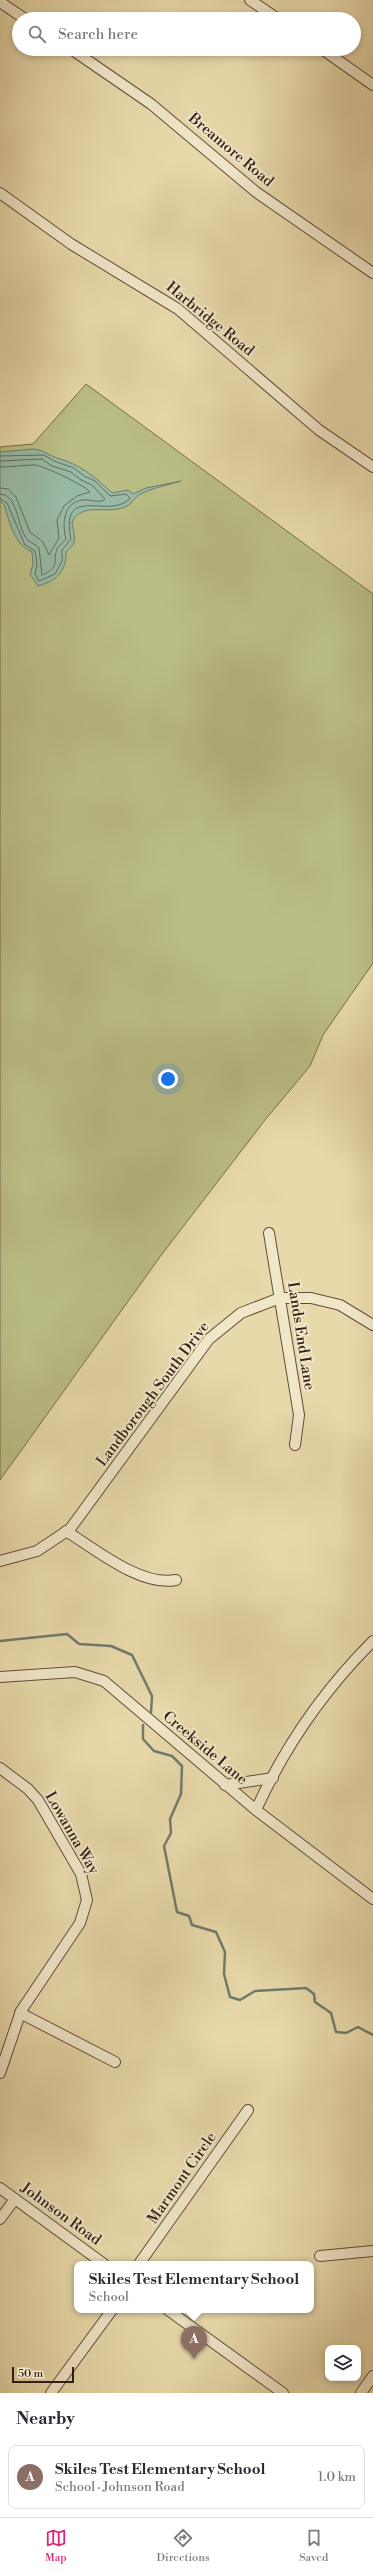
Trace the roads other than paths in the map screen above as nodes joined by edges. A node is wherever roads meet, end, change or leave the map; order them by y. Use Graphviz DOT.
graph roads {
  1 [pos="250,0"];
  2 [pos="0,2"];
  3 [pos="15,12"];
  4 [pos="268,12"];
  5 [pos="81,56"];
  6 [pos="332,56"];
  7 [pos="373,86"];
  8 [pos="0,193"];
  9 [pos="373,272"];
  10 [pos="373,467"];
  11 [pos="269,1233"];
  12 [pos="280,1298"];
  13 [pos="373,1325"];
  14 [pos="295,1445"];
  15 [pos="66,1531"];
  16 [pos="0,1561"];
  17 [pos="176,1580"];
  18 [pos="373,1640"];
  19 [pos="0,1677"];
  20 [pos="0,1768"];
  21 [pos="273,1778"];
  22 [pos="225,1785"];
  23 [pos="256,1810"];
  24 [pos="373,1899"];
  25 [pos="20,2013"];
  26 [pos="115,2062"];
  27 [pos="0,2073"];
  28 [pos="248,2110"];
  29 [pos="0,2188"];
  30 [pos="15,2199"];
  31 [pos="0,2219"];
  32 [pos="373,2251"];
  33 [pos="320,2256"];
  34 [pos="100,2261"];
  35 [pos="141,2261"];
  36 [pos="110,2313"];
  37 [pos="172,2313"];
  38 [pos="373,2376"];
  39 [pos="51,2393"];
  40 [pos="283,2393"];
  41 [pos="360,2393"];
  1 -- 4 [label="street"];
  2 -- 3 [label="street"];
  5 -- 9 [label="street, Breamore Road"];
  6 -- 7 [label="street"];
  8 -- 10 [label="street, Harbridge Road"];
  11 -- 12 [label="street, Lands End Lane"];
  12 -- 13 [label="street, Landborough South Drive"];
  12 -- 14 [label="street, Lands End Lane"];
  12 -- 15 [label="street, Landborough South Drive"];
  15 -- 16 [label="street, Landborough South Drive"];
  15 -- 17 [label="street"];
  18 -- 21 [label="street"];
  19 -- 22 [label="street, Creekside Lane"];
  20 -- 25 [label="street, Lowanna Way"];
  21 -- 22 [label="street"];
  21 -- 23 [label="street"];
  22 -- 23 [label="street, Creekside Lane"];
  23 -- 24 [label="street, Creekside Lane"];
  25 -- 26 [label="street"];
  25 -- 27 [label="street, Lowanna Way"];
  28 -- 35 [label="street, Marmont Circle"];
  29 -- 30 [label="street, Johnson Road"];
  30 -- 31 [label="street"];
  30 -- 34 [label="street, Johnson Road"];
  32 -- 33 [label="street"];
  36 -- 39 [label="street"];
  37 -- 40 [label="street"];
  38 -- 41 [label="street"];
}
